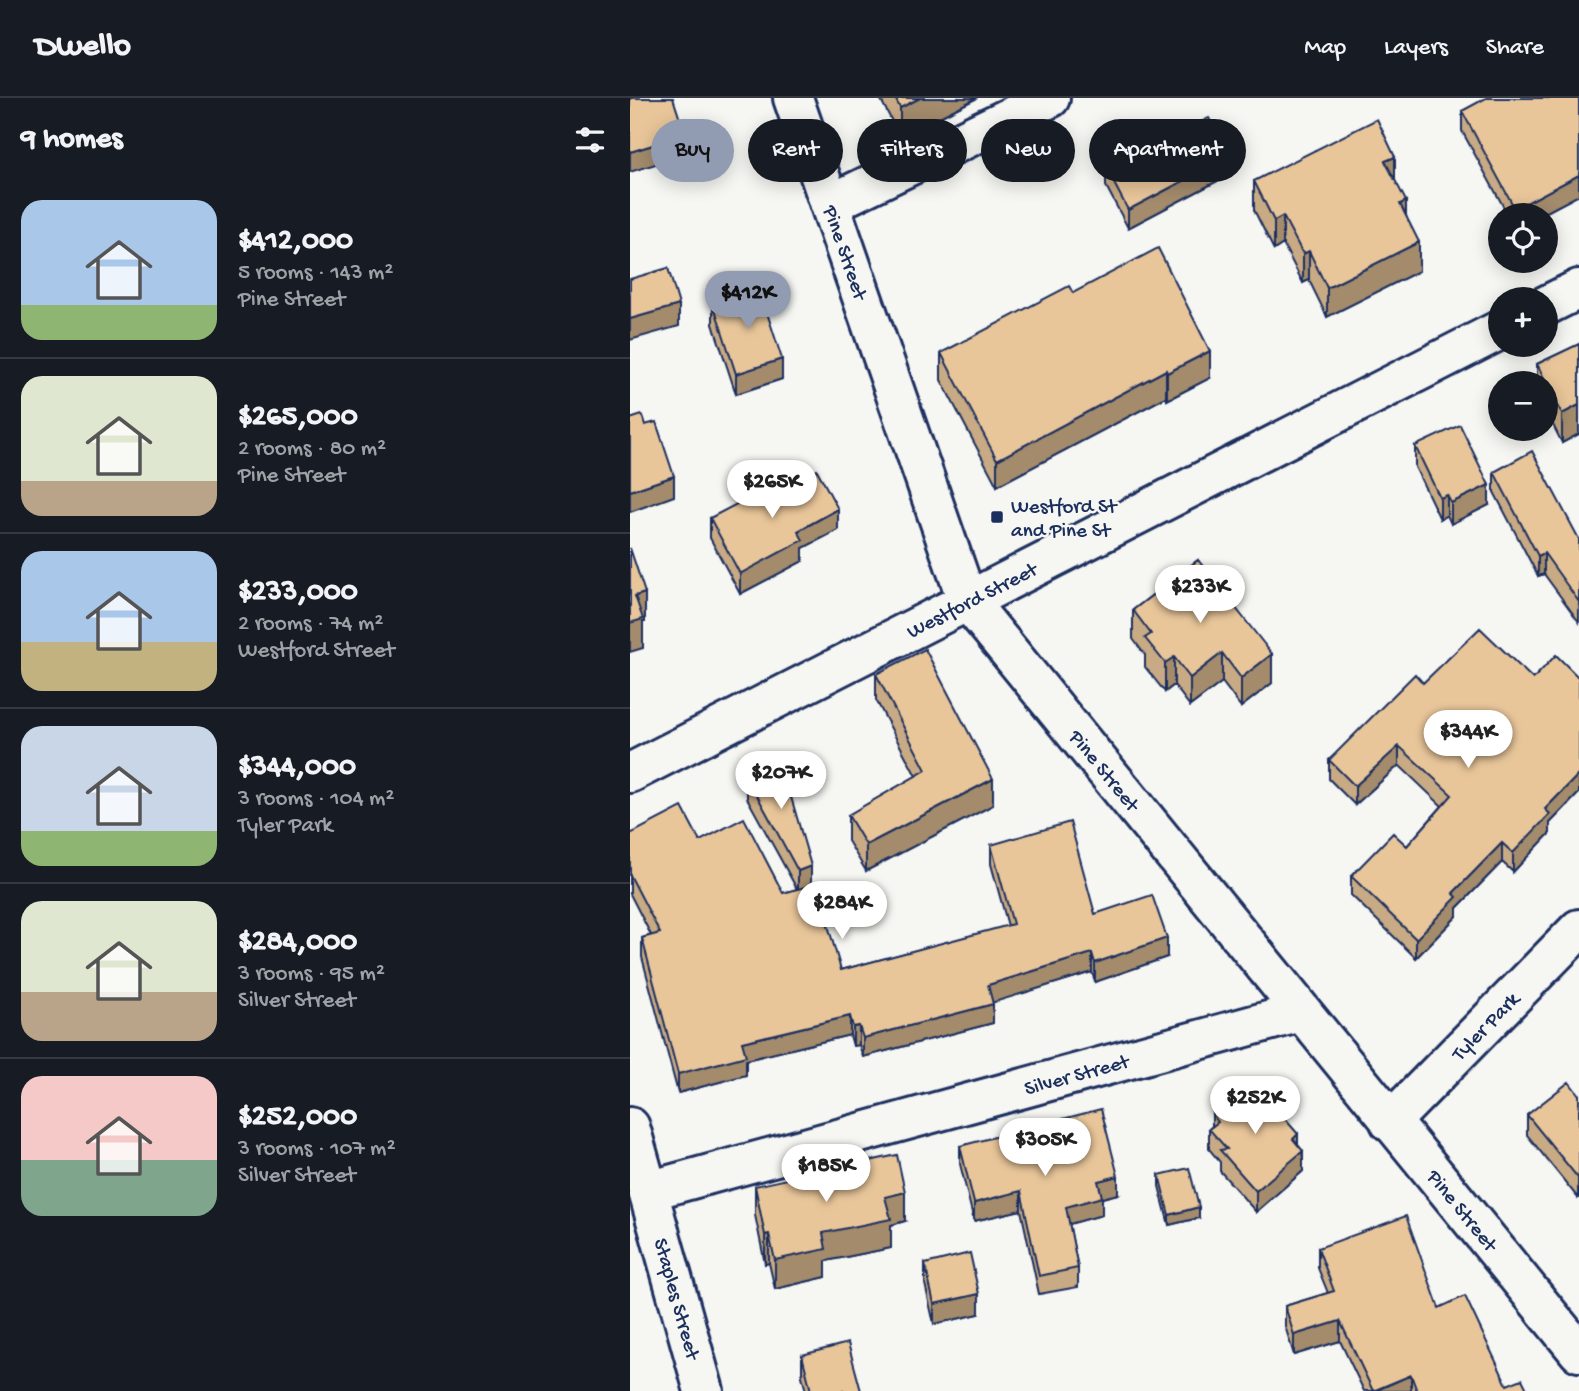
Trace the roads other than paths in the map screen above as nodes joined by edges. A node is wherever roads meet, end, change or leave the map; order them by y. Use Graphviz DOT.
graph roads {
  1 [pos="793,98"];
  2 [pos="1050,98"];
  3 [pos="830,205"];
  4 [pos="1579,289"];
  5 [pos="1558,300"];
  6 [pos="1488,336"];
  7 [pos="967,600"];
  8 [pos="630,773"];
  9 [pos="1579,929"];
  10 [pos="1301,1012"];
  11 [pos="1390,1122"];
  12 [pos="630,1127"];
  13 [pos="648,1191"];
  14 [pos="1579,1352"];
  15 [pos="704,1391"];
  1 -- 3 [label="street, Pine Street"];
  2 -- 3 [label="street"];
  3 -- 7 [label="street, Pine Street"];
  4 -- 5 [label="street"];
  6 -- 7 [label="street, Westford Street"];
  7 -- 8 [label="street, Westford Street"];
  7 -- 10 [label="street, Pine Street"];
  9 -- 11 [label="street, Tyler Park"];
  10 -- 11 [label="street, Pine Street"];
  10 -- 13 [label="street, Silver Street"];
  11 -- 14 [label="street, Pine Street"];
  12 -- 13 [label="street, Staples Street"];
  13 -- 15 [label="street, Staples Street"];
}
